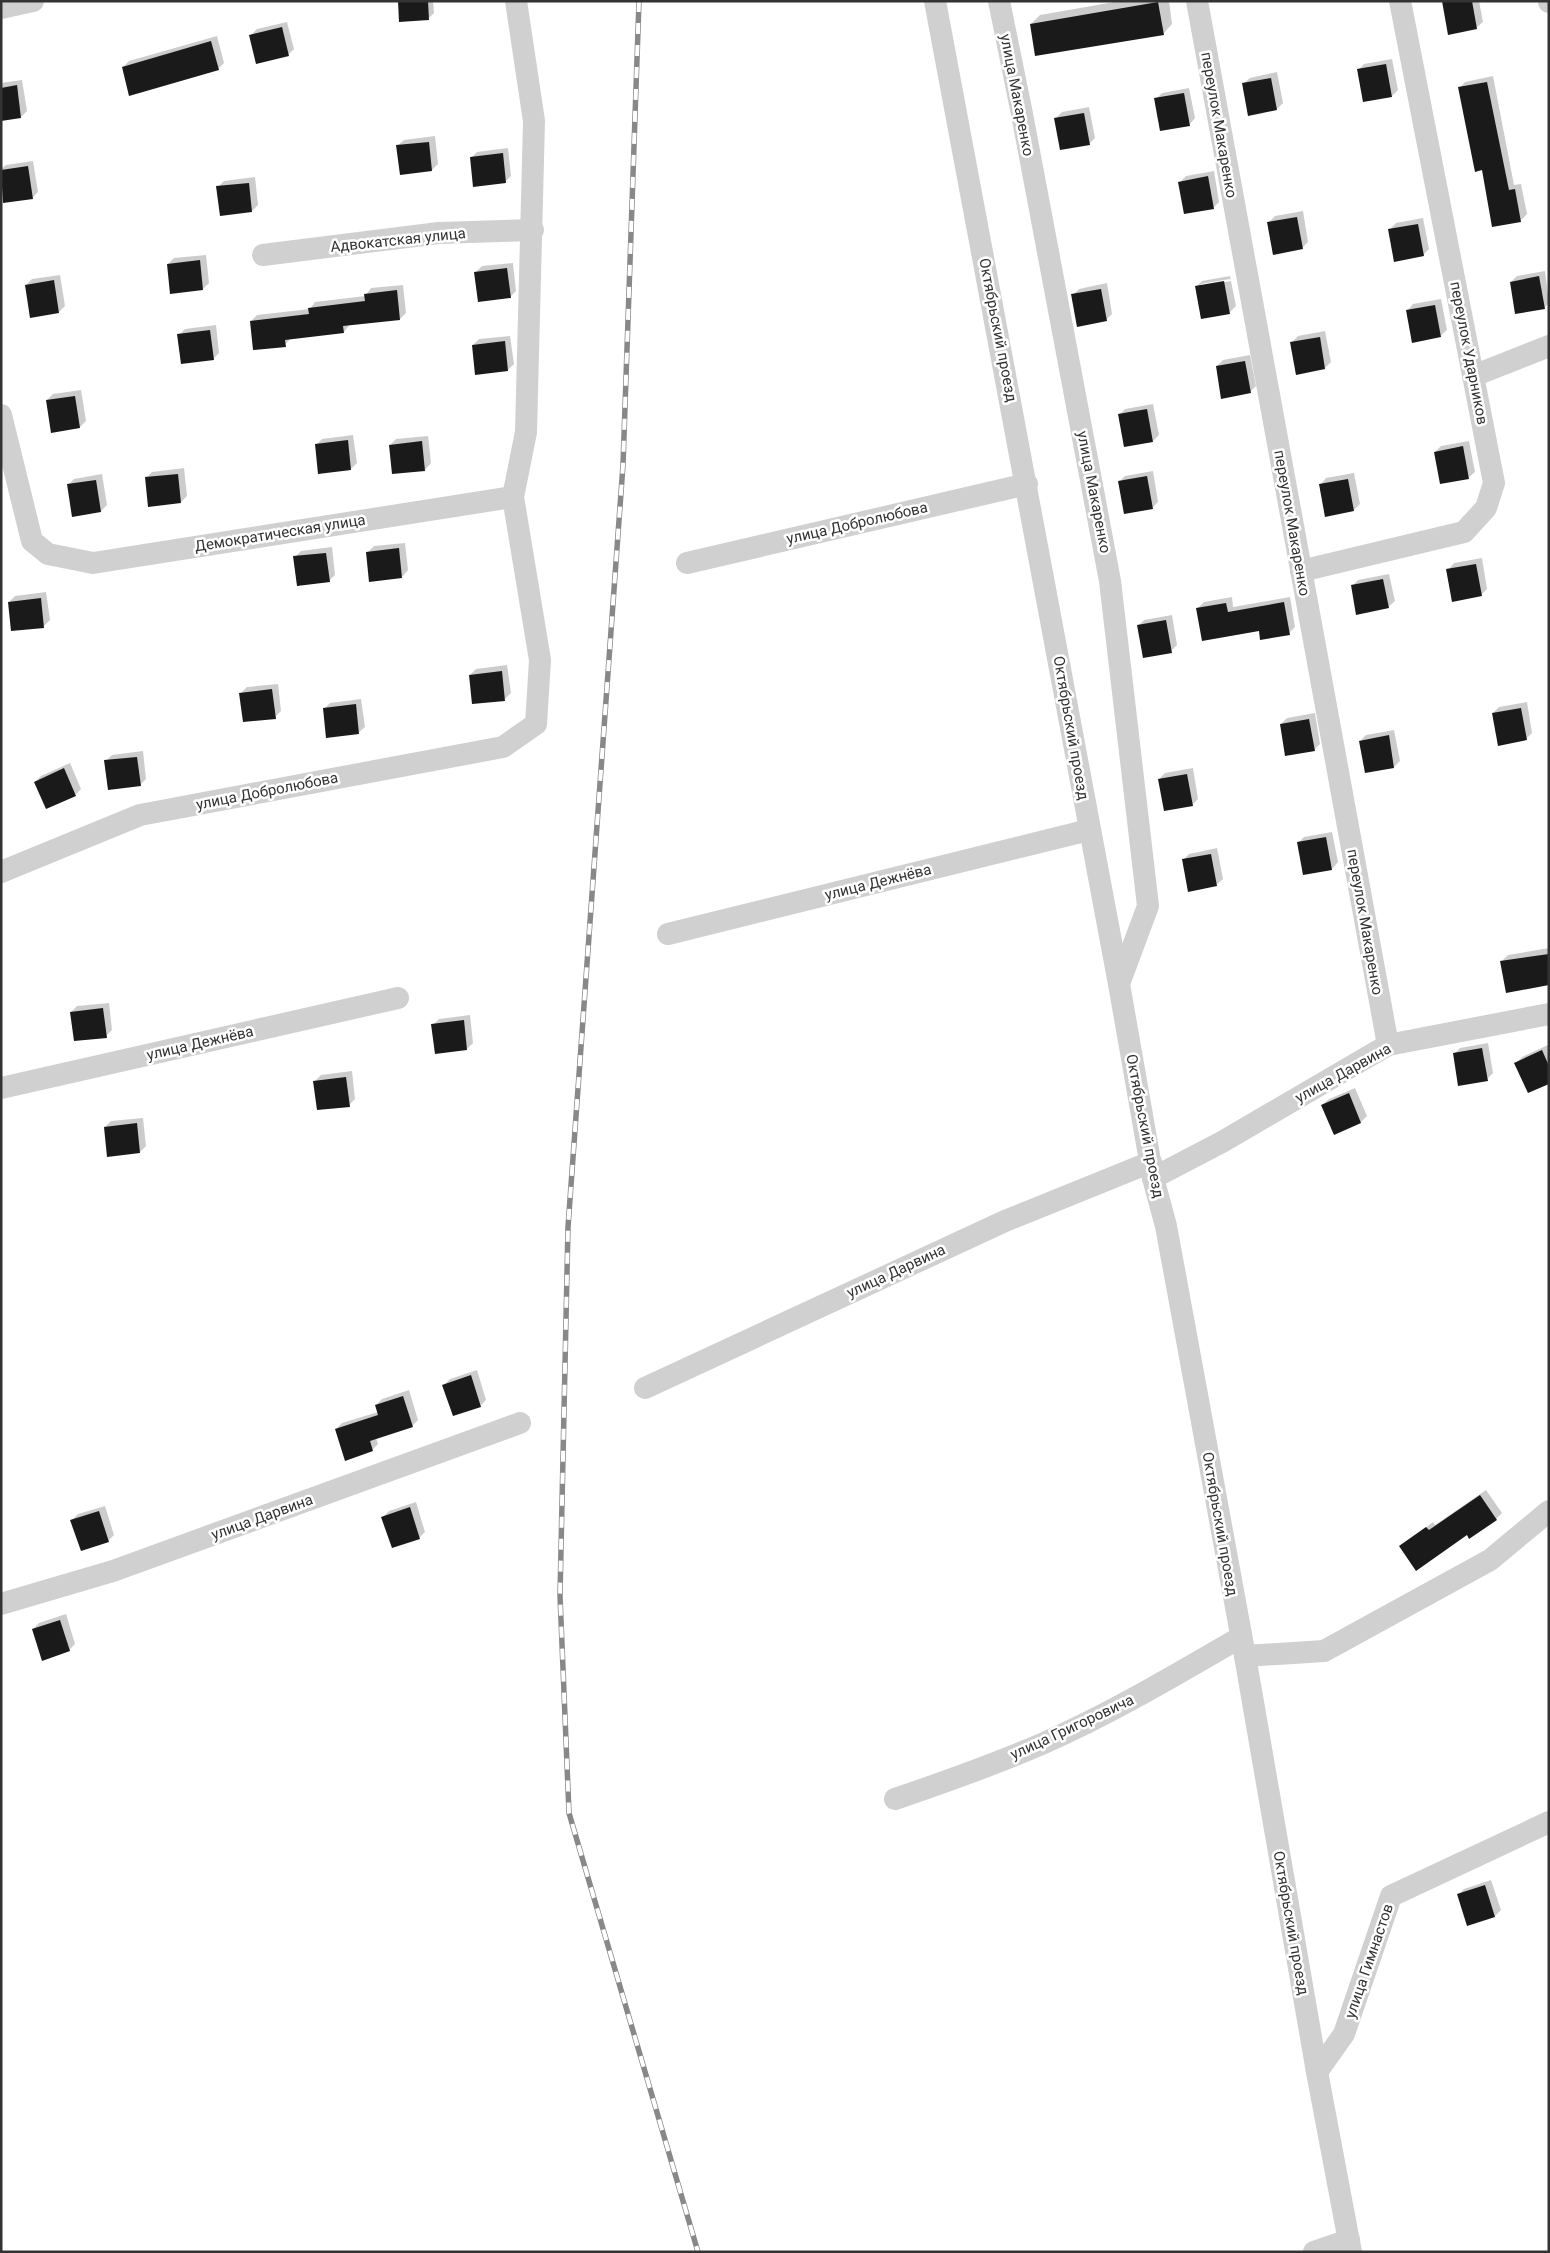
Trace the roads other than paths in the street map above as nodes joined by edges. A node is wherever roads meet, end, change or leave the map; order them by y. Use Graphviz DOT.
graph roads {
  1 [pos="33,1"];
  2 [pos="516,1"];
  3 [pos="935,1"];
  4 [pos="998,1"];
  5 [pos="1197,1"];
  6 [pos="1400,1"];
  7 [pos="1,8"];
  8 [pos="533,230"];
  9 [pos="263,254"];
  10 [pos="1549,346"];
  11 [pos="1473,376"];
  12 [pos="1,415"];
  13 [pos="1027,484"];
  14 [pos="512,497"];
  15 [pos="687,563"];
  16 [pos="1301,571"];
  17 [pos="1089,830"];
  18 [pos="1,872"];
  19 [pos="668,934"];
  20 [pos="1120,984"];
  21 [pos="398,998"];
  22 [pos="1549,1014"];
  23 [pos="1388,1045"];
  24 [pos="1,1088"];
  25 [pos="1152,1170"];
  26 [pos="646,1388"];
  27 [pos="520,1423"];
  28 [pos="1549,1511"];
  29 [pos="1,1604"];
  30 [pos="1243,1646"];
  31 [pos="895,1799"];
  32 [pos="1549,1822"];
  33 [pos="1317,2072"];
  34 [pos="1350,2246"];
  35 [pos="1314,2252"];
  1 -- 7 [label="street"];
  2 -- 8 [label="street"];
  3 -- 13 [label="street, Октябрьский проезд"];
  4 -- 20 [label="street, улица Макаренко"];
  5 -- 16 [label="street, переулок Макаренко"];
  6 -- 11 [label="street, переулок Ударников"];
  8 -- 9 [label="street, Адвокатская улица"];
  8 -- 14 [label="street"];
  10 -- 11 [label="street"];
  11 -- 16 [label="street, переулок Ударников"];
  12 -- 14 [label="street, Демократическая улица"];
  13 -- 15 [label="street, улица Добролюбова"];
  13 -- 17 [label="street, Октябрьский проезд"];
  14 -- 18 [label="street, улица Добролюбова"];
  16 -- 23 [label="street, переулок Макаренко"];
  17 -- 19 [label="street, улица Дежнёва"];
  17 -- 20 [label="street, Октябрьский проезд"];
  20 -- 25 [label="street, Октябрьский проезд"];
  21 -- 24 [label="street, улица Дежнёва"];
  22 -- 23 [label="street, улица Дарвина"];
  23 -- 25 [label="street, улица Дарвина"];
  25 -- 26 [label="street, улица Дарвина"];
  25 -- 30 [label="street, Октябрьский проезд"];
  27 -- 29 [label="street, улица Дарвина"];
  28 -- 30 [label="street, улица Григоровича"];
  30 -- 31 [label="street, улица Григоровича"];
  30 -- 33 [label="street, Октябрьский проезд"];
  32 -- 33 [label="street, улица Гимнастов"];
  33 -- 34 [label="street, Октябрьский проезд"];
  34 -- 35 [label="street"];
}
